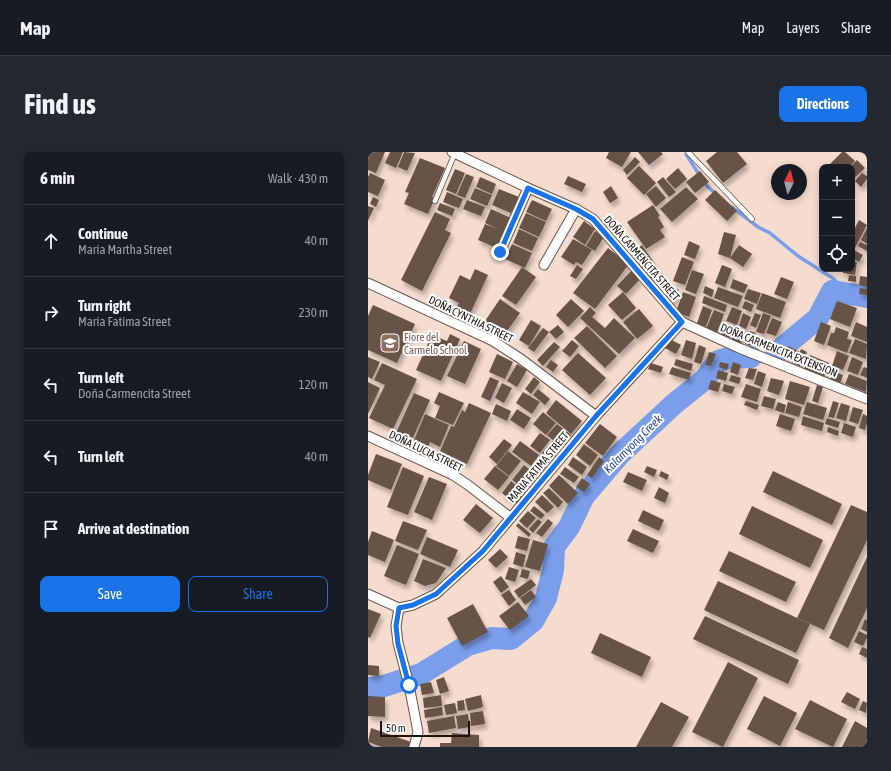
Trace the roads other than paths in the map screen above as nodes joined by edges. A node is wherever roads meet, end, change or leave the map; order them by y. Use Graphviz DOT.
graph roads {
  1 [pos="688,152"];
  2 [pos="453,153"];
  3 [pos="528,188"];
  4 [pos="435,201"];
  5 [pos="576,209"];
  6 [pos="752,219"];
  7 [pos="500,252"];
  8 [pos="544,264"];
  9 [pos="368,283"];
  10 [pos="682,322"];
  11 [pos="867,399"];
  12 [pos="596,416"];
  13 [pos="368,436"];
  14 [pos="511,518"];
  15 [pos="368,594"];
  16 [pos="399,608"];
  17 [pos="414,747"];
  1 -- 6 [label="lane"];
  2 -- 3 [label="street, DOÑA CARMENCITA STREET"];
  2 -- 4 [label="lane"];
  3 -- 5 [label="street, DOÑA CARMENCITA STREET"];
  3 -- 7 [label="street"];
  5 -- 8 [label="street"];
  5 -- 10 [label="street, DOÑA CARMENCITA STREET"];
  9 -- 12 [label="street, DOÑA CYNTHIA STREET"];
  10 -- 11 [label="street, DOÑA CARMENCITA EXTENSION"];
  10 -- 12 [label="street, MARIA FATIMA STREET"];
  12 -- 14 [label="street, MARIA FATIMA STREET"];
  13 -- 14 [label="street, DOÑA LUCIA STREET"];
  14 -- 16 [label="street, MARIA FATIMA STREET"];
  15 -- 16 [label="street"];
  16 -- 17 [label="street"];
}
